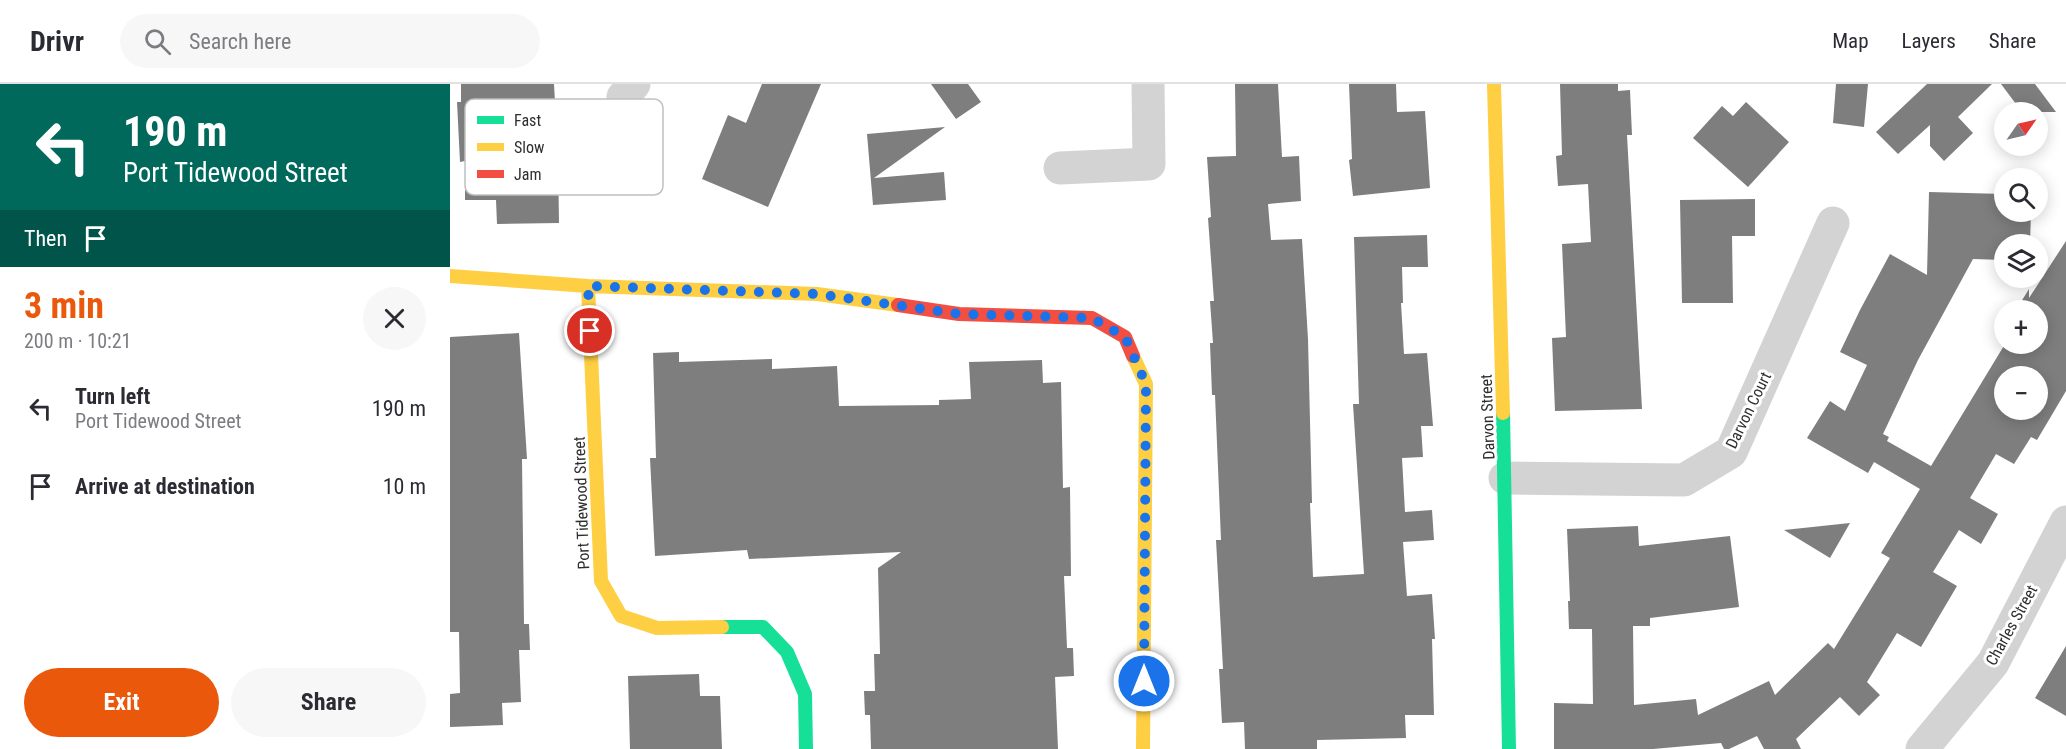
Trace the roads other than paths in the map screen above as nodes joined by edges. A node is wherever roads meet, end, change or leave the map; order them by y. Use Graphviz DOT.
graph roads {
  1 [pos="1148,84"];
  2 [pos="1494,84"];
  3 [pos="1060,168"];
  4 [pos="1833,223"];
  5 [pos="450,276"];
  6 [pos="588,286"];
  7 [pos="1505,478"];
  8 [pos="2066,522"];
  9 [pos="806,749"];
  10 [pos="1143,749"];
  11 [pos="1509,749"];
  12 [pos="1922,749"];
  1 -- 3 [label="street"];
  2 -- 7 [label="street, Darvon Street"];
  4 -- 7 [label="street, Darvon Court"];
  5 -- 6 [label="street"];
  6 -- 9 [label="street, Port Tidewood Street"];
  6 -- 10 [label="street"];
  7 -- 11 [label="street, Darvon Street"];
  8 -- 12 [label="street, Charles Street"];
}
